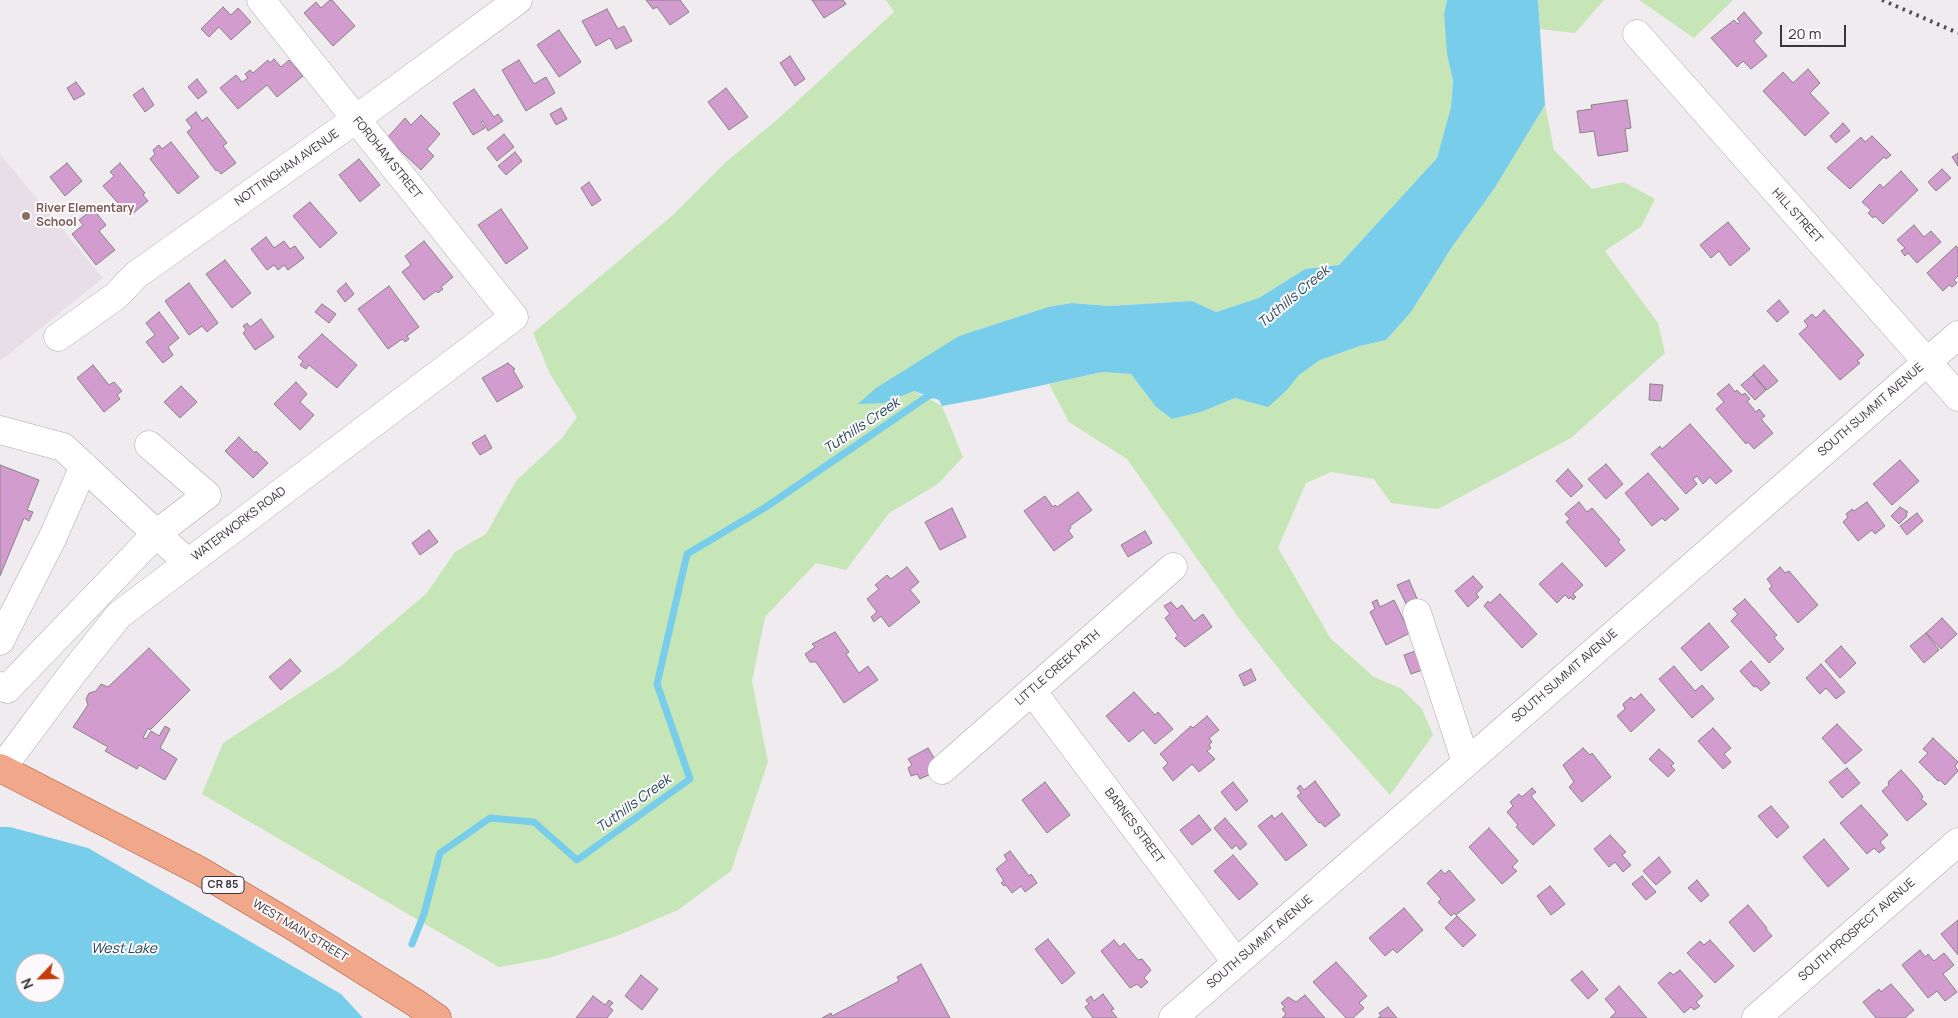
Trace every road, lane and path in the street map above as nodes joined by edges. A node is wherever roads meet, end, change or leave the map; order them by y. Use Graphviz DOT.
graph roads {
  1 [pos="260,0"];
  2 [pos="518,0"];
  3 [pos="1637,34"];
  4 [pos="356,119"];
  5 [pos="514,317"];
  6 [pos="1958,335"];
  7 [pos="58,338"];
  8 [pos="1927,361"];
  9 [pos="1958,397"];
  10 [pos="0,430"];
  11 [pos="149,445"];
  12 [pos="84,466"];
  13 [pos="156,534"];
  14 [pos="188,563"];
  15 [pos="1174,567"];
  16 [pos="1417,612"];
  17 [pos="0,641"];
  18 [pos="0,686"];
  19 [pos="1032,690"];
  20 [pos="1466,762"];
  21 [pos="1,768"];
  22 [pos="942,770"];
  23 [pos="1958,842"];
  24 [pos="1236,962"];
  25 [pos="437,1018"];
  26 [pos="1173,1018"];
  27 [pos="1756,1018"];
  1 -- 4 [label="street, FORDHAM STREET"];
  2 -- 4 [label="street, NOTTINGHAM AVENUE"];
  3 -- 8 [label="street, HILL STREET"];
  4 -- 5 [label="street, FORDHAM STREET"];
  4 -- 7 [label="street, NOTTINGHAM AVENUE"];
  5 -- 14 [label="street, WATERWORKS ROAD"];
  6 -- 8 [label="street, SOUTH SUMMIT AVENUE"];
  8 -- 9 [label="street, HILL STREET"];
  8 -- 20 [label="street, SOUTH SUMMIT AVENUE"];
  10 -- 12 [label="street"];
  11 -- 13 [label="street"];
  12 -- 13 [label="street"];
  12 -- 17 [label="street"];
  13 -- 14 [label="street"];
  13 -- 18 [label="street"];
  14 -- 21 [label="street, WATERWORKS ROAD"];
  15 -- 19 [label="street, LITTLE CREEK PATH"];
  16 -- 20 [label="street"];
  19 -- 22 [label="street, LITTLE CREEK PATH"];
  19 -- 24 [label="street, BARNES STREET"];
  20 -- 24 [label="street, SOUTH SUMMIT AVENUE"];
  21 -- 25 [label="main road, WEST MAIN STREET / CR 85"];
  23 -- 27 [label="street, SOUTH PROSPECT AVENUE"];
  24 -- 26 [label="street, SOUTH SUMMIT AVENUE"];
}
